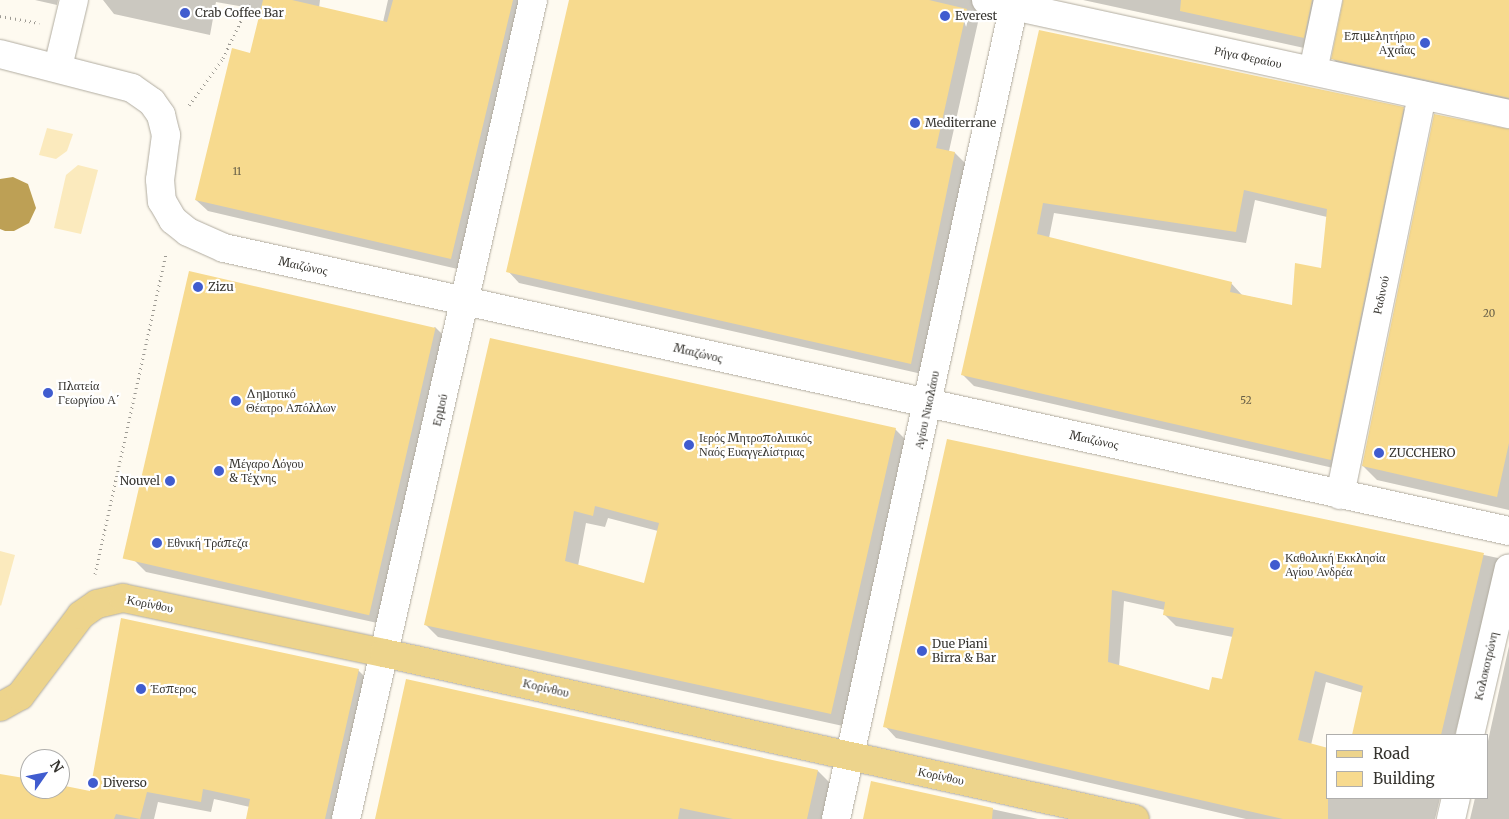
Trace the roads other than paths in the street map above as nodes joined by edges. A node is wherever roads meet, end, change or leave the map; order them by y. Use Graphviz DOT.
graph roads {
  1 [pos="74,0"];
  2 [pos="533,0"];
  3 [pos="986,0"];
  4 [pos="1328,0"];
  5 [pos="1014,3"];
  6 [pos="0,54"];
  7 [pos="58,67"];
  8 [pos="1313,71"];
  9 [pos="1422,95"];
  10 [pos="1509,114"];
  11 [pos="465,301"];
  12 [pos="928,404"];
  13 [pos="1340,495"];
  14 [pos="1509,531"];
  15 [pos="1509,568"];
  16 [pos="384,652"];
  17 [pos="0,707"];
  18 [pos="1470,734"];
  19 [pos="850,756"];
  20 [pos="1456,799"];
  21 [pos="346,819"];
  22 [pos="836,819"];
  23 [pos="1135,819"];
  24 [pos="1451,819"];
  1 -- 7 [label="street"];
  2 -- 11 [label="street, Ερμού"];
  3 -- 5 [label="street, Ρήγα Φεραίου"];
  4 -- 8 [label="street"];
  5 -- 8 [label="street, Ρήγα Φεραίου"];
  5 -- 12 [label="street, Αγίου Νικολάου"];
  6 -- 7 [label="street, Μαιζώνος"];
  7 -- 11 [label="street, Μαιζώνος"];
  8 -- 9 [label="street, Ρήγα Φεραίου"];
  9 -- 10 [label="street, Ρήγα Φεραίου"];
  9 -- 13 [label="street, Ραδινού"];
  11 -- 12 [label="street, Μαιζώνος"];
  11 -- 16 [label="street, Ερμού"];
  12 -- 13 [label="street, Μαιζώνος"];
  12 -- 19 [label="street, Αγίου Νικολάου"];
  13 -- 14 [label="street, Μαιζώνος"];
  15 -- 18 [label="street, Κολοκοτρώνη"];
  16 -- 17 [label="main road, Κορίνθου"];
  16 -- 19 [label="main road, Κορίνθου"];
  16 -- 21 [label="street, Ερμού"];
  19 -- 22 [label="street, Αγίου Νικολάου"];
  19 -- 23 [label="main road, Κορίνθου"];
  20 -- 24 [label="street"];
}
